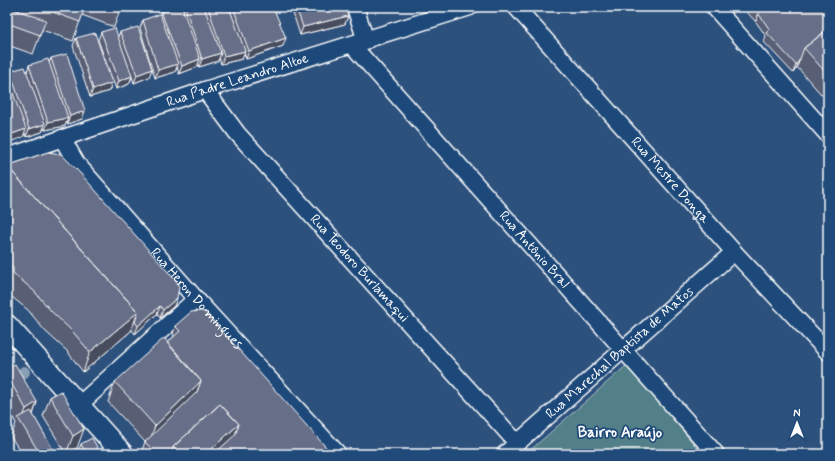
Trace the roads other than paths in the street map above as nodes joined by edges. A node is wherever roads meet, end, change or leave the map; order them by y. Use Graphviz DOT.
graph roads {
  1 [pos="355,7"];
  2 [pos="470,7"];
  3 [pos="516,7"];
  4 [pos="714,7"];
  5 [pos="359,43"];
  6 [pos="205,90"];
  7 [pos="828,135"];
  8 [pos="62,138"];
  9 [pos="7,157"];
  10 [pos="734,252"];
  11 [pos="196,299"];
  12 [pos="7,325"];
  13 [pos="625,350"];
  14 [pos="828,352"];
  15 [pos="79,405"];
  16 [pos="517,443"];
  17 [pos="123,454"];
  18 [pos="338,454"];
  19 [pos="505,454"];
  20 [pos="716,454"];
  1 -- 5 [label="street"];
  2 -- 5 [label="street, Rua Padre Leandro Altoe"];
  3 -- 10 [label="street, Rua Mestre Donga"];
  4 -- 7 [label="street"];
  5 -- 6 [label="street, Rua Padre Leandro Altoe"];
  5 -- 13 [label="street, Rua Antônio Bral"];
  6 -- 8 [label="street, Rua Padre Leandro Altoe"];
  6 -- 16 [label="street, Rua Teodoro Burlamaqui"];
  8 -- 9 [label="street, Rua Padre Leandro Altoe"];
  8 -- 11 [label="street, Rua Heron Domingues"];
  10 -- 13 [label="street, Rua Marechal Baptista de Matos"];
  10 -- 14 [label="street, Rua Mestre Donga"];
  11 -- 15 [label="street"];
  11 -- 18 [label="street, Rua Heron Domingues"];
  12 -- 15 [label="street"];
  13 -- 16 [label="street, Rua Marechal Baptista de Matos"];
  13 -- 20 [label="street, Rua Antônio Bral"];
  15 -- 17 [label="street"];
  16 -- 19 [label="street, Rua Marechal Baptista de Matos"];
}
